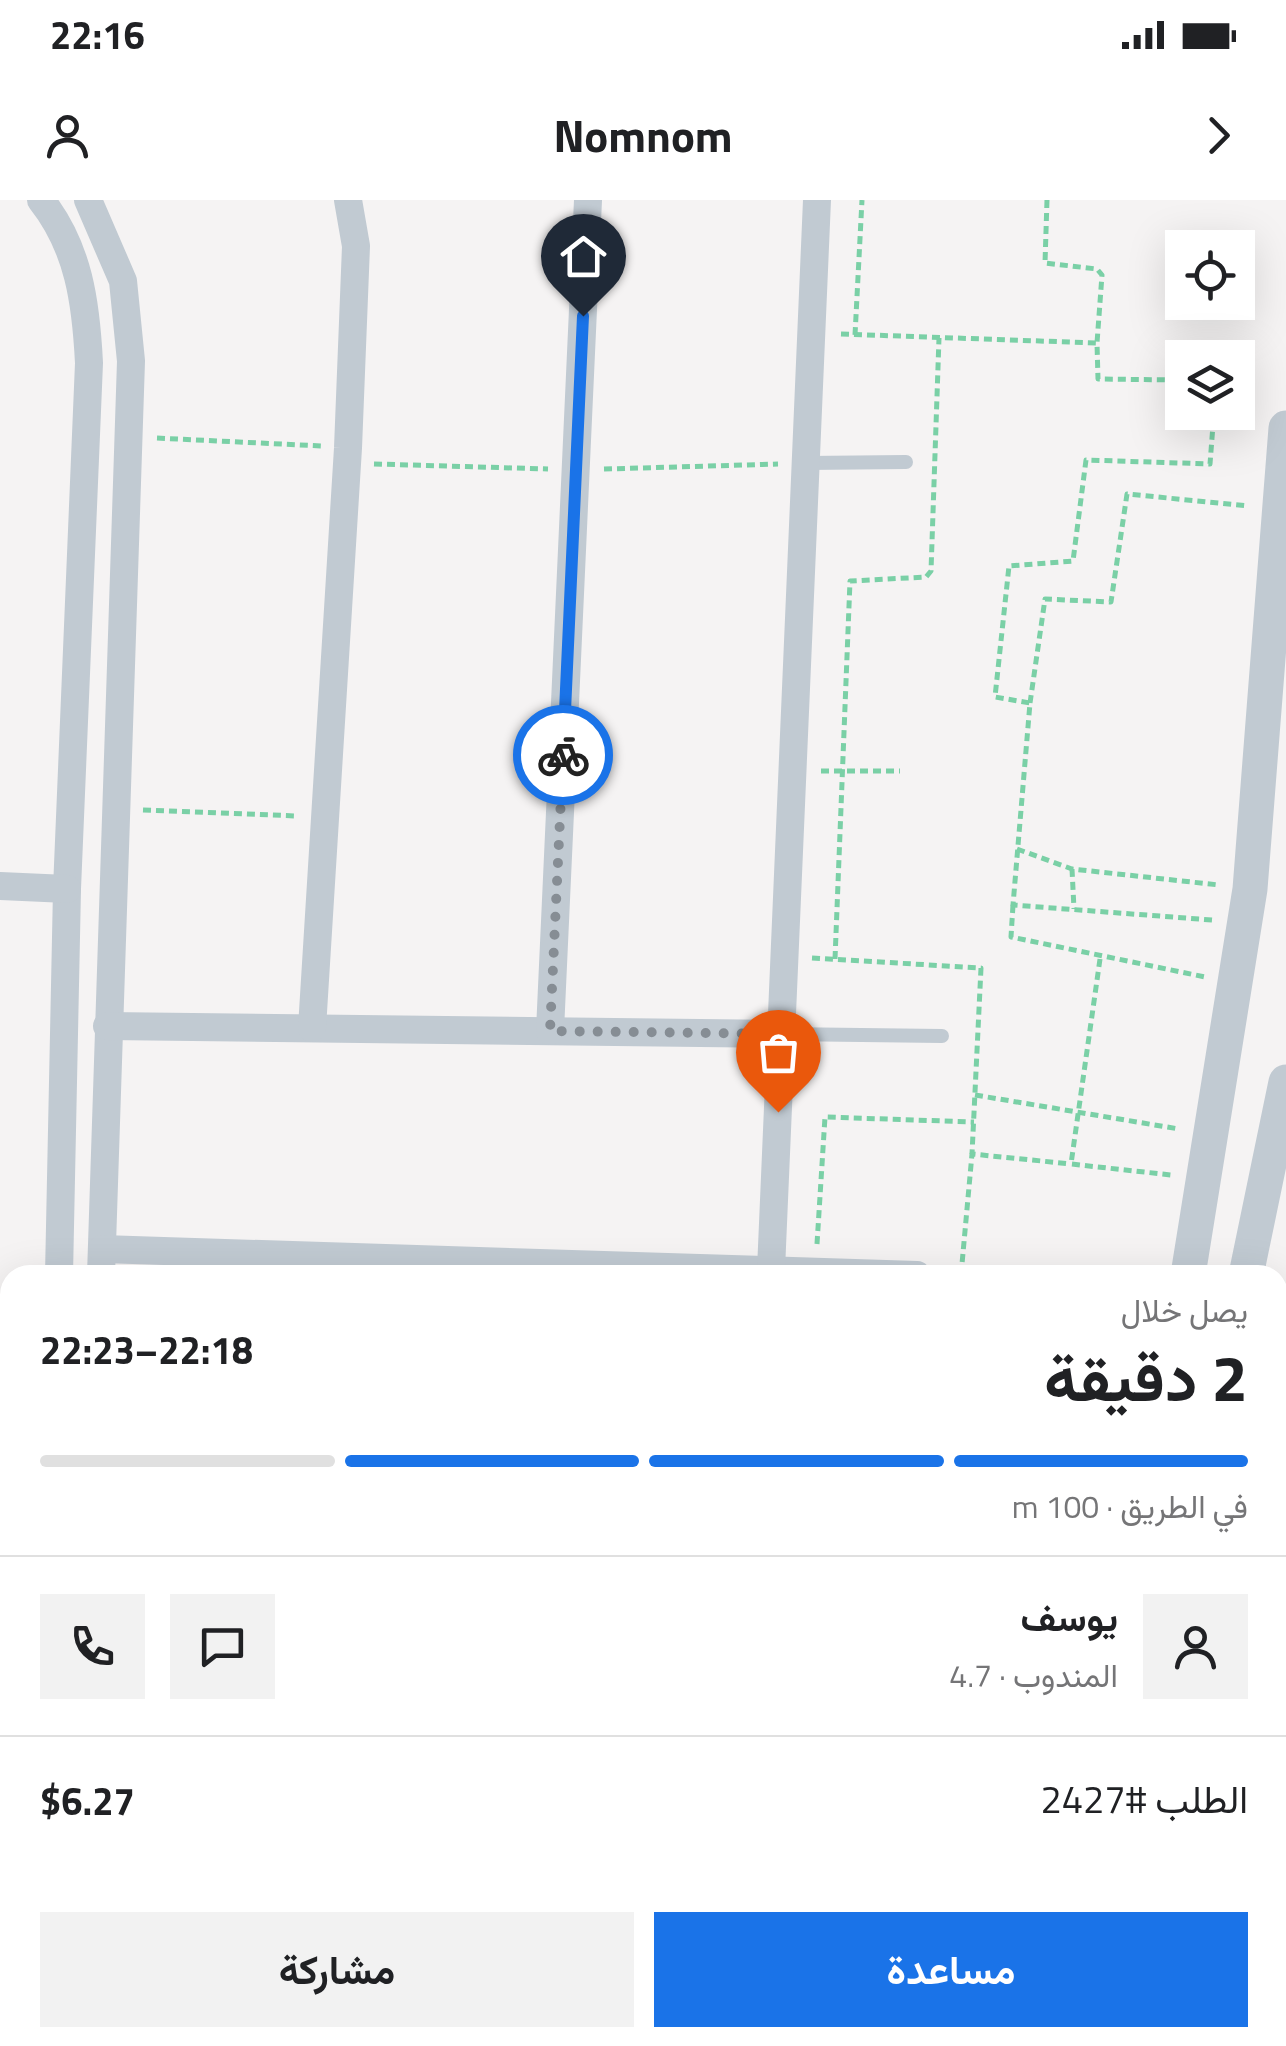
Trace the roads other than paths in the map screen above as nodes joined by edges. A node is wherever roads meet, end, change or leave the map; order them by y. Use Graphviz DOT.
graph roads {
  1 [pos="41,200"];
  2 [pos="88,200"];
  3 [pos="348,200"];
  4 [pos="588,200"];
  5 [pos="817,200"];
  6 [pos="1286,428"];
  7 [pos="906,462"];
  8 [pos="806,463"];
  9 [pos="79,622"];
  10 [pos="122,624"];
  11 [pos="0,886"];
  12 [pos="68,889"];
  13 [pos="107,1026"];
  14 [pos="312,1028"];
  15 [pos="550,1031"];
  16 [pos="781,1034"];
  17 [pos="942,1036"];
  18 [pos="1286,1082"];
  19 [pos="102,1262"];
  20 [pos="59,1265"];
  21 [pos="353,1265"];
  22 [pos="771,1265"];
  23 [pos="1190,1265"];
  24 [pos="1248,1265"];
  1 -- 9 [label="street"];
  2 -- 10 [label="street"];
  3 -- 14 [label="street"];
  4 -- 15 [label="street"];
  5 -- 8 [label="street"];
  6 -- 23 [label="street"];
  7 -- 8 [label="lane"];
  8 -- 16 [label="street"];
  9 -- 10 [label="street"];
  9 -- 12 [label="street"];
  10 -- 13 [label="street"];
  11 -- 12 [label="street"];
  12 -- 20 [label="street"];
  13 -- 14 [label="street"];
  13 -- 19 [label="street"];
  14 -- 15 [label="street"];
  15 -- 16 [label="street"];
  16 -- 17 [label="lane"];
  16 -- 22 [label="street"];
  18 -- 24 [label="street"];
  19 -- 21 [label="street"];
}
